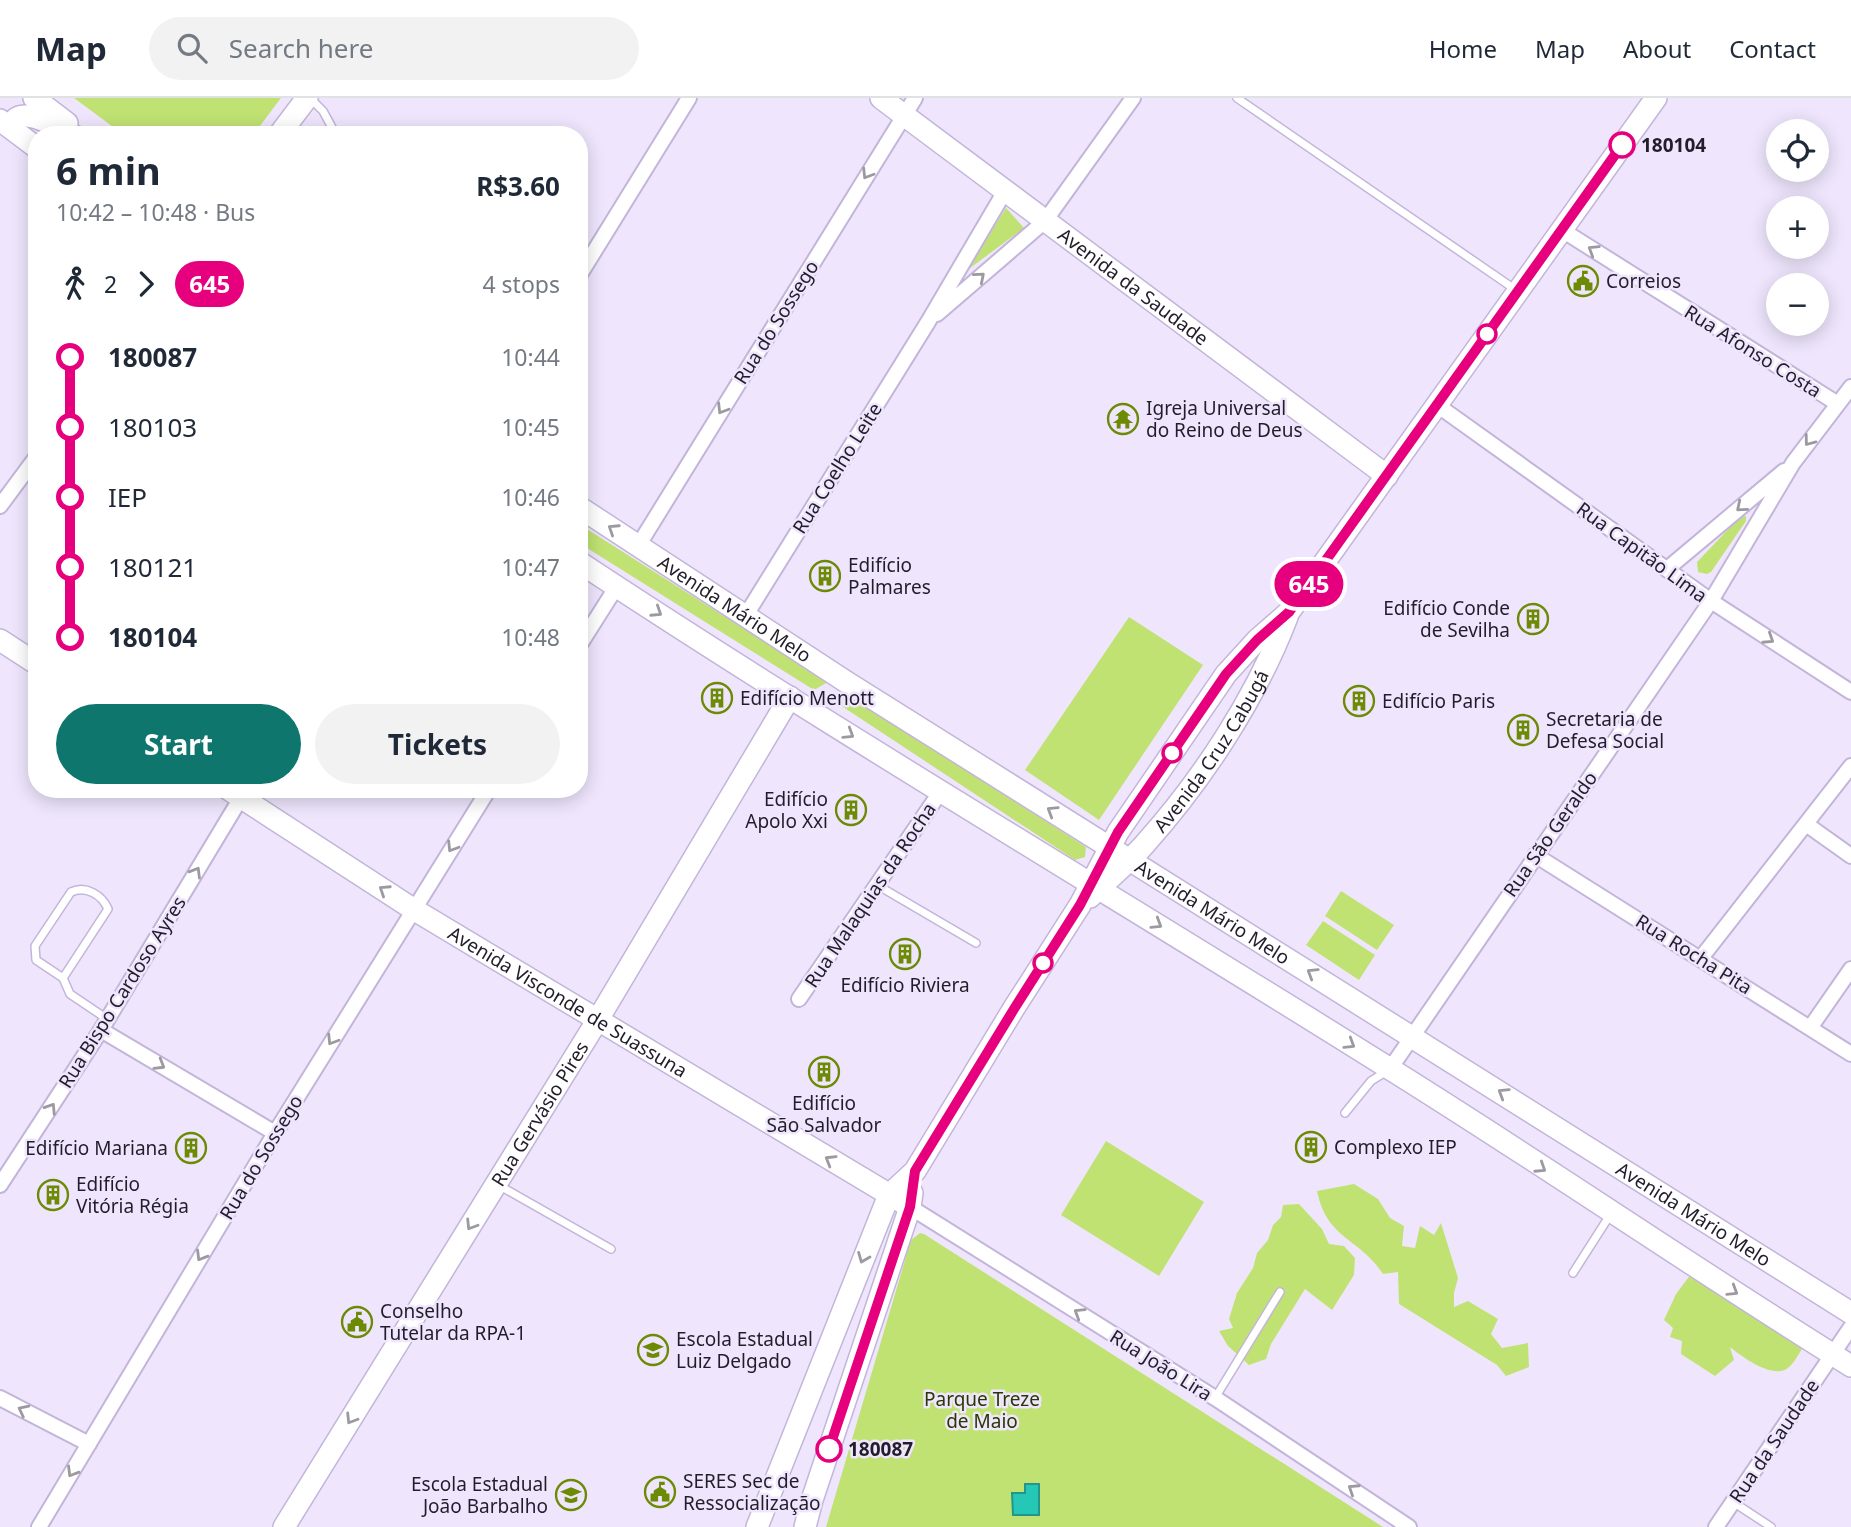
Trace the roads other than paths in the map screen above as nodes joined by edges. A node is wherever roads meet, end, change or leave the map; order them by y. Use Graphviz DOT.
graph roads {
  1 [pos="34,98"];
  2 [pos="308,98"];
  3 [pos="689,98"];
  4 [pos="881,98"];
  5 [pos="1133,98"];
  6 [pos="1237,98"];
  7 [pos="1656,98"];
  8 [pos="909,107"];
  9 [pos="4,123"];
  10 [pos="53,126"];
  11 [pos="71,126"];
  12 [pos="286,126"];
  13 [pos="330,126"];
  14 [pos="28,141"];
  15 [pos="1005,191"];
  16 [pos="1045,221"];
  17 [pos="1562,230"];
  18 [pos="588,261"];
  19 [pos="1517,290"];
  20 [pos="928,322"];
  21 [pos="1851,387"];
  22 [pos="1838,404"];
  23 [pos="1437,405"];
  24 [pos="1793,463"];
  25 [pos="28,468"];
  26 [pos="1387,476"];
  27 [pos="0,506"];
  28 [pos="588,513"];
  29 [pos="638,546"];
  30 [pos="588,568"];
  31 [pos="1667,569"];
  32 [pos="617,586"];
  33 [pos="1711,601"];
  34 [pos="1289,612"];
  35 [pos="746,615"];
  36 [pos="588,632"];
  37 [pos="0,640"];
  38 [pos="28,658"];
  39 [pos="1851,692"];
  40 [pos="790,698"];
  41 [pos="1851,766"];
  42 [pos="941,791"];
  43 [pos="235,798"];
  44 [pos="247,798"];
  45 [pos="483,798"];
  46 [pos="1806,824"];
  47 [pos="1110,846"];
  48 [pos="1535,855"];
  49 [pos="1851,856"];
  50 [pos="1130,859"];
  51 [pos="877,885"];
  52 [pos="1095,885"];
  53 [pos="413,909"];
  54 [pos="976,943"];
  55 [pos="1701,958"];
  56 [pos="1851,969"];
  57 [pos="63,978"];
  58 [pos="799,999"];
  59 [pos="597,1021"];
  60 [pos="104,1025"];
  61 [pos="1810,1028"];
  62 [pos="1412,1035"];
  63 [pos="1851,1054"];
  64 [pos="1390,1069"];
  65 [pos="1345,1113"];
  66 [pos="275,1133"];
  67 [pos="915,1171"];
  68 [pos="496,1184"];
  69 [pos="0,1185"];
  70 [pos="889,1195"];
  71 [pos="910,1207"];
  72 [pos="1612,1213"];
  73 [pos="611,1250"];
  74 [pos="1573,1273"];
  75 [pos="1280,1292"];
  76 [pos="1851,1313"];
  77 [pos="1851,1326"];
  78 [pos="1833,1354"];
  79 [pos="1851,1366"];
  80 [pos="0,1398"];
  81 [pos="1215,1398"];
  82 [pos="89,1444"];
  83 [pos="1732,1502"];
  84 [pos="39,1527"];
  85 [pos="284,1527"];
  86 [pos="757,1527"];
  87 [pos="805,1527"];
  88 [pos="1409,1527"];
  89 [pos="1716,1527"];
  90 [pos="1771,1527"];
  1 -- 11 [label="main road"];
  2 -- 12 [label="main road"];
  2 -- 13 [label="lane"];
  3 -- 18 [label="street"];
  4 -- 8 [label="main road, Avenida da Saudade"];
  5 -- 16 [label="street, Rua Coelho Leite"];
  6 -- 19 [label="lane"];
  7 -- 17 [label="main road, Avenida Cruz Cabugá"];
  8 -- 15 [label="main road, Avenida da Saudade"];
  8 -- 29 [label="street, Rua do Sossego, one-way"];
  9 -- 10 [label="main road"];
  9 -- 14 [label="main road"];
  15 -- 16 [label="main road, Avenida da Saudade"];
  15 -- 20 [label="street, Rua Coelho Leite"];
  20 -- 16 [label="street, Rua Coelho Leite, one-way"];
  16 -- 26 [label="main road, Avenida da Saudade"];
  17 -- 19 [label="main road, Avenida Cruz Cabugá"];
  22 -- 17 [label="street, Rua Afonso Costa, one-way"];
  19 -- 23 [label="main road, Avenida Cruz Cabugá"];
  20 -- 35 [label="street, Rua Coelho Leite"];
  21 -- 22 [label="street"];
  22 -- 24 [label="street, one-way"];
  23 -- 26 [label="main road, Avenida Cruz Cabugá"];
  23 -- 31 [label="street, Rua Capitão Lima"];
  24 -- 31 [label="street, one-way"];
  24 -- 33 [label="street, Rua São Geraldo"];
  25 -- 27 [label="street"];
  26 -- 34 [label="main road, Avenida Cruz Cabugá"];
  29 -- 28 [label="main road, Avenida Mário Melo, one-way"];
  29 -- 35 [label="main road, Avenida Mário Melo"];
  30 -- 32 [label="main road, Avenida Mário Melo"];
  31 -- 33 [label="street, Rua Capitão Lima"];
  32 -- 36 [label="street"];
  32 -- 40 [label="main road, Avenida Mário Melo, one-way"];
  33 -- 39 [label="street, Rua Capitão Lima, one-way"];
  33 -- 48 [label="street, Rua São Geraldo"];
  34 -- 47 [label="main road, Avenida Cruz Cabugá"];
  34 -- 50 [label="main road, Avenida Cruz Cabugá"];
  47 -- 35 [label="main road, Avenida Mário Melo, one-way"];
  37 -- 38 [label="main road"];
  40 -- 42 [label="main road, Avenida Mário Melo, one-way"];
  40 -- 59 [label="main road, Rua Gervásio Pires"];
  41 -- 46 [label="street"];
  42 -- 51 [label="street, Rua Malaquias da Rocha"];
  42 -- 52 [label="main road, Avenida Mário Melo"];
  60 -- 43 [label="street, Rua Bispo Cardoso Ayres, one-way"];
  53 -- 44 [label="main road, Avenida Visconde de Suassuna, one-way"];
  45 -- 53 [label="street, Rua do Sossego, one-way"];
  46 -- 49 [label="street"];
  46 -- 55 [label="street"];
  47 -- 50 [label="main road, Avenida Mário Melo"];
  47 -- 52 [label="main road, Avenida Cruz Cabugá"];
  48 -- 55 [label="street, Rua Rocha Pita"];
  48 -- 62 [label="street, Rua São Geraldo"];
  50 -- 52 [label="main road, Avenida Cruz Cabugá"];
  62 -- 50 [label="main road, Avenida Mário Melo, one-way"];
  51 -- 54 [label="lane"];
  51 -- 58 [label="street, Rua Malaquias da Rocha"];
  52 -- 64 [label="main road, Avenida Mário Melo, one-way"];
  52 -- 67 [label="main road, Avenida Cruz Cabugá"];
  53 -- 59 [label="main road, Avenida Visconde de Suassuna"];
  53 -- 66 [label="street, Rua do Sossego, one-way"];
  55 -- 61 [label="street, Rua Rocha Pita"];
  56 -- 61 [label="street"];
  57 -- 57 [label="lane"];
  57 -- 60 [label="lane"];
  59 -- 68 [label="main road, Rua Gervásio Pires"];
  70 -- 59 [label="main road, Avenida Visconde de Suassuna, one-way"];
  60 -- 66 [label="street, one-way"];
  69 -- 60 [label="street, Rua Bispo Cardoso Ayres, one-way"];
  61 -- 63 [label="street, Rua Rocha Pita"];
  62 -- 64 [label="street, Rua São Geraldo"];
  76 -- 62 [label="main road, Avenida Mário Melo, one-way"];
  64 -- 65 [label="lane"];
  64 -- 72 [label="main road, Avenida Mário Melo, one-way"];
  66 -- 82 [label="street, Rua do Sossego, one-way"];
  67 -- 70 [label="main road, Avenida Cruz Cabugá"];
  67 -- 71 [label="main road, Avenida Cruz Cabugá"];
  68 -- 73 [label="lane"];
  68 -- 85 [label="main road, Rua Gervásio Pires, one-way"];
  70 -- 71 [label="main road, Avenida Visconde de Suassuna"];
  70 -- 86 [label="main road, Avenida Cruz Cabugá, one-way"];
  81 -- 71 [label="street, Rua João Lira, one-way"];
  71 -- 87 [label="main road, Avenida Cruz Cabugá"];
  72 -- 74 [label="lane"];
  72 -- 78 [label="main road, Avenida Mário Melo, one-way"];
  75 -- 81 [label="lane"];
  77 -- 78 [label="street, Rua da Saudade"];
  78 -- 79 [label="main road, Avenida Mário Melo"];
  78 -- 83 [label="street, Rua da Saudade"];
  82 -- 80 [label="street, one-way"];
  88 -- 81 [label="street, Rua João Lira, one-way"];
  82 -- 84 [label="street, Rua do Sossego, one-way"];
  83 -- 89 [label="street, Rua da Saudade"];
  83 -- 90 [label="lane"];
}
